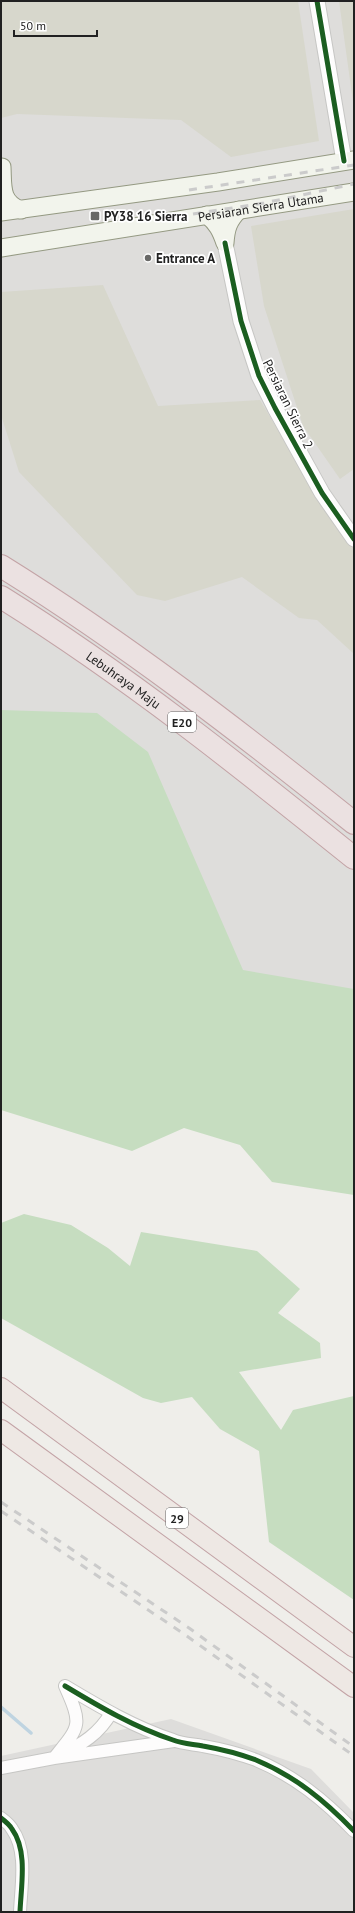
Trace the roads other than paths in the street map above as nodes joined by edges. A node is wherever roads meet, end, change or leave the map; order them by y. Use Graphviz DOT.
graph roads {
  1 [pos="317,1"];
  2 [pos="349,161"];
  3 [pos="1,170"];
  4 [pos="354,192"];
  5 [pos="21,210"];
  6 [pos="239,210"];
  7 [pos="1,212"];
  8 [pos="207,215"];
  9 [pos="225,243"];
  10 [pos="1,248"];
  11 [pos="354,539"];
  12 [pos="1,566"];
  13 [pos="1,597"];
  14 [pos="354,823"];
  15 [pos="354,858"];
  16 [pos="1,1388"];
  17 [pos="1,1430"];
  18 [pos="354,1647"];
  19 [pos="354,1687"];
  20 [pos="111,1713"];
  21 [pos="175,1741"];
  22 [pos="54,1758"];
  23 [pos="1,1768"];
  24 [pos="1,1818"];
  25 [pos="354,1831"];
  26 [pos="20,1912"];
  1 -- 2 [label="street"];
  2 -- 5 [label="main road"];
  3 -- 5 [label="main road"];
  4 -- 6 [label="main road, Persiaran Sierra Utama"];
  5 -- 7 [label="main road"];
  6 -- 8 [label="main road, Persiaran Sierra Utama"];
  6 -- 9 [label="main road"];
  8 -- 9 [label="main road"];
  8 -- 10 [label="main road, Persiaran Sierra Utama"];
  9 -- 11 [label="street, Persiaran Sierra 2"];
  12 -- 14 [label="highway, Lebuhraya Maju / E20"];
  13 -- 15 [label="highway, Lebuhraya Maju / E20"];
  16 -- 18 [label="highway, 29"];
  17 -- 19 [label="highway, 29"];
  20 -- 21 [label="street"];
  20 -- 22 [label="street"];
  20 -- 22 [label="street"];
  21 -- 22 [label="street"];
  21 -- 25 [label="street"];
  22 -- 23 [label="street"];
  24 -- 26 [label="street"];
}
